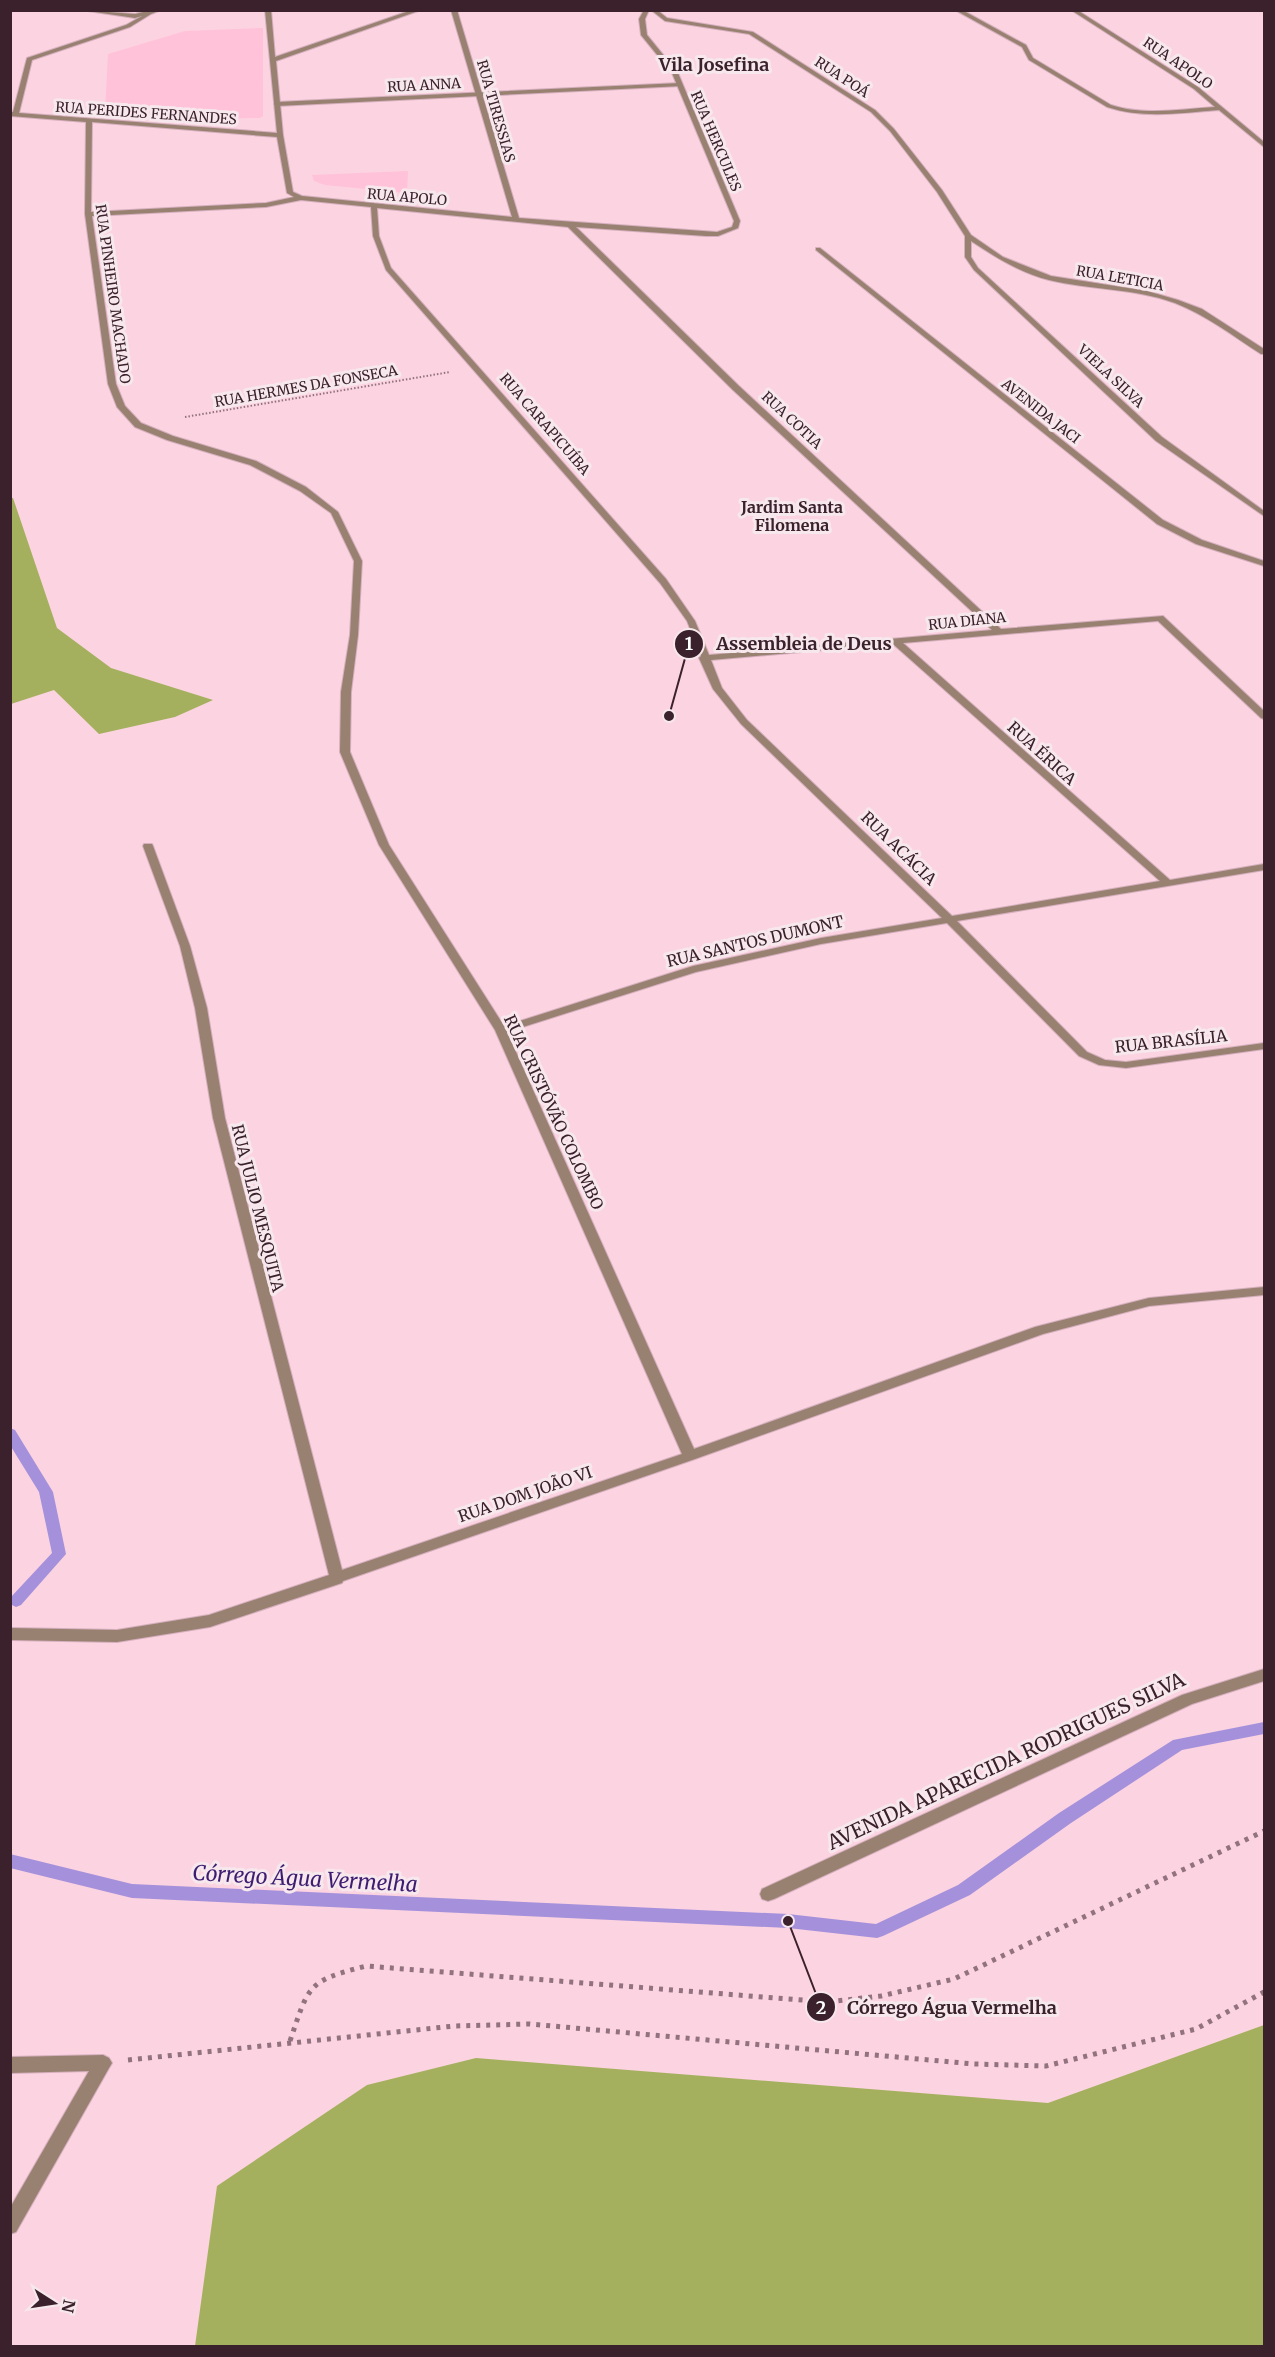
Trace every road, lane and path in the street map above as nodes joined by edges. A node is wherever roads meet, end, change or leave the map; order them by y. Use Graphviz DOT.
graph roads {
  1 [pos="83,10"];
  2 [pos="159,10"];
  3 [pos="268,10"];
  4 [pos="419,10"];
  5 [pos="454,10"];
  6 [pos="647,10"];
  7 [pos="653,10"];
  8 [pos="957,10"];
  9 [pos="1073,10"];
  10 [pos="149,14"];
  11 [pos="273,60"];
  12 [pos="680,85"];
  13 [pos="479,95"];
  14 [pos="277,104"];
  15 [pos="1221,108"];
  16 [pos="13,114"];
  17 [pos="89,122"];
  18 [pos="280,135"];
  19 [pos="1264,145"];
  20 [pos="301,198"];
  21 [pos="374,206"];
  22 [pos="88,214"];
  23 [pos="516,219"];
  24 [pos="570,225"];
  25 [pos="706,234"];
  26 [pos="968,236"];
  27 [pos="818,249"];
  28 [pos="1264,352"];
  29 [pos="478,368"];
  30 [pos="185,417"];
  31 [pos="138,425"];
  32 [pos="1264,514"];
  33 [pos="1264,564"];
  34 [pos="999,632"];
  35 [pos="896,642"];
  36 [pos="704,658"];
  37 [pos="1264,716"];
  38 [pos="148,846"];
  39 [pos="1264,867"];
  40 [pos="1169,884"];
  41 [pos="950,920"];
  42 [pos="501,1030"];
  43 [pos="1264,1046"];
  44 [pos="1083,1054"];
  45 [pos="1264,1291"];
  46 [pos="690,1456"];
  47 [pos="337,1579"];
  48 [pos="10,1634"];
  49 [pos="1264,1675"];
  50 [pos="1264,1831"];
  51 [pos="768,1894"];
  52 [pos="1264,1992"];
  53 [pos="290,2041"];
  54 [pos="103,2063"];
  55 [pos="10,2065"];
  56 [pos="10,2226"];
  1 -- 10 [label="street"];
  2 -- 10 [label="street"];
  3 -- 11 [label="street"];
  4 -- 11 [label="street"];
  5 -- 13 [label="street, RUA TIRESSIAS"];
  6 -- 12 [label="street, RUA HERCULES"];
  7 -- 26 [label="street, RUA POÁ"];
  8 -- 15 [label="street"];
  9 -- 15 [label="street, RUA APOLO"];
  10 -- 16 [label="street"];
  11 -- 14 [label="street"];
  12 -- 13 [label="street, RUA ANNA"];
  12 -- 25 [label="street, RUA HERCULES"];
  13 -- 14 [label="street, RUA ANNA"];
  13 -- 23 [label="street, RUA TIRESSIAS"];
  14 -- 18 [label="street"];
  15 -- 19 [label="street, RUA APOLO"];
  16 -- 17 [label="street, RUA PERIDES FERNANDES"];
  17 -- 18 [label="street, RUA PERIDES FERNANDES"];
  17 -- 22 [label="street, RUA PINHEIRO MACHADO"];
  18 -- 20 [label="street"];
  20 -- 21 [label="street, RUA APOLO"];
  20 -- 22 [label="street, RUA APOLO"];
  21 -- 23 [label="street, RUA APOLO"];
  21 -- 29 [label="street, RUA CARAPICUÍBA"];
  22 -- 31 [label="street, RUA PINHEIRO MACHADO"];
  23 -- 24 [label="street, RUA APOLO"];
  24 -- 25 [label="street, RUA APOLO"];
  24 -- 34 [label="street, RUA COTIA"];
  26 -- 28 [label="street, RUA LETICIA"];
  26 -- 32 [label="street, VIELA SILVA"];
  27 -- 33 [label="street, AVENIDA JACI"];
  29 -- 30 [label="path, RUA HERMES DA FONSECA"];
  29 -- 36 [label="street, RUA CARAPICUÍBA"];
  31 -- 42 [label="street, RUA CRISTÓVÃO COLOMBO"];
  34 -- 35 [label="street, RUA DIANA"];
  34 -- 37 [label="street, RUA DIANA"];
  35 -- 36 [label="street, RUA DIANA"];
  35 -- 40 [label="street, RUA ÉRICA"];
  36 -- 41 [label="street, RUA ACÁCIA"];
  38 -- 47 [label="street, RUA JULIO MESQUITA"];
  39 -- 40 [label="street, RUA SANTOS DUMONT"];
  40 -- 41 [label="street, RUA SANTOS DUMONT"];
  41 -- 42 [label="street, RUA SANTOS DUMONT"];
  41 -- 44 [label="street, RUA ACÁCIA"];
  42 -- 46 [label="street, RUA CRISTÓVÃO COLOMBO"];
  43 -- 44 [label="street, RUA BRASÍLIA"];
  45 -- 46 [label="street, RUA DOM JOÃO VI"];
  46 -- 47 [label="street, RUA DOM JOÃO VI"];
  47 -- 48 [label="street, RUA DOM JOÃO VI"];
  49 -- 51 [label="street, AVENIDA APARECIDA RODRIGUES SILVA"];
  50 -- 53 [label="path"];
  52 -- 53 [label="path"];
  53 -- 54 [label="path"];
  54 -- 55 [label="street"];
  54 -- 56 [label="street"];
}
